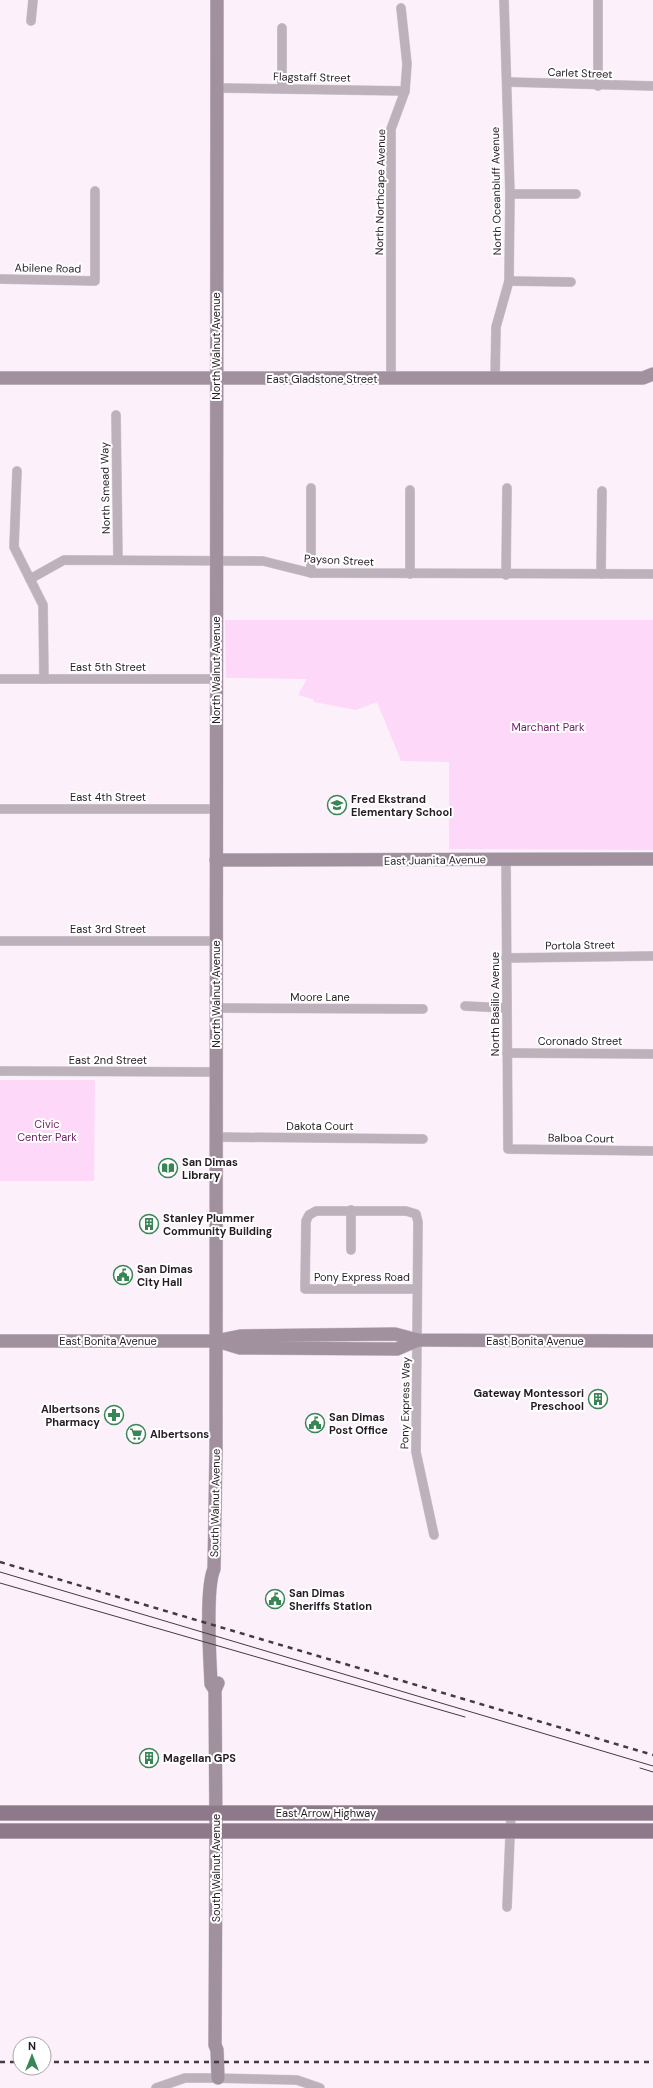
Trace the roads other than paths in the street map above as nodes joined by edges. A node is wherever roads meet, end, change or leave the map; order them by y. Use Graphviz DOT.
graph roads {
  1 [pos="33,0"];
  2 [pos="217,0"];
  3 [pos="504,0"];
  4 [pos="598,0"];
  5 [pos="401,8"];
  6 [pos="31,21"];
  7 [pos="282,28"];
  8 [pos="507,82"];
  9 [pos="598,86"];
  10 [pos="653,86"];
  11 [pos="218,88"];
  12 [pos="282,88"];
  13 [pos="405,91"];
  14 [pos="96,191"];
  15 [pos="510,194"];
  16 [pos="576,194"];
  17 [pos="0,280"];
  18 [pos="509,281"];
  19 [pos="571,282"];
  20 [pos="0,378"];
  21 [pos="650,378"];
  22 [pos="216,379"];
  23 [pos="391,379"];
  24 [pos="495,379"];
  25 [pos="116,415"];
  26 [pos="17,471"];
  27 [pos="311,488"];
  28 [pos="507,488"];
  29 [pos="410,490"];
  30 [pos="602,491"];
  31 [pos="118,560"];
  32 [pos="216,560"];
  33 [pos="311,573"];
  34 [pos="410,574"];
  35 [pos="601,574"];
  36 [pos="653,574"];
  37 [pos="506,575"];
  38 [pos="30,579"];
  39 [pos="0,678"];
  40 [pos="44,679"];
  41 [pos="216,679"];
  42 [pos="0,809"];
  43 [pos="216,809"];
  44 [pos="506,859"];
  45 [pos="216,860"];
  46 [pos="653,860"];
  47 [pos="216,940"];
  48 [pos="0,941"];
  49 [pos="653,956"];
  50 [pos="506,958"];
  51 [pos="465,1006"];
  52 [pos="216,1008"];
  53 [pos="506,1008"];
  54 [pos="423,1009"];
  55 [pos="507,1053"];
  56 [pos="653,1054"];
  57 [pos="0,1071"];
  58 [pos="216,1072"];
  59 [pos="216,1137"];
  60 [pos="423,1139"];
  61 [pos="508,1149"];
  62 [pos="653,1151"];
  63 [pos="351,1210"];
  64 [pos="351,1250"];
  65 [pos="417,1289"];
  66 [pos="418,1340"];
  67 [pos="215,1341"];
  68 [pos="653,1341"];
  69 [pos="0,1342"];
  70 [pos="434,1535"];
  71 [pos="216,1812"];
  72 [pos="0,1813"];
  73 [pos="511,1813"];
  74 [pos="653,1813"];
  75 [pos="511,1830"];
  76 [pos="0,1831"];
  77 [pos="216,1831"];
  78 [pos="653,1831"];
  79 [pos="507,1907"];
  80 [pos="214,2078"];
  81 [pos="156,2088"];
  82 [pos="320,2088"];
  1 -- 6 [label="street"];
  2 -- 11 [label="main road, North Walnut Avenue"];
  3 -- 8 [label="street, North Oceanbluff Avenue"];
  4 -- 9 [label="street"];
  5 -- 13 [label="street, North Northcape Avenue"];
  7 -- 12 [label="street"];
  8 -- 9 [label="street, Carlet Street"];
  8 -- 15 [label="street, North Oceanbluff Avenue"];
  9 -- 10 [label="street, Carlet Street"];
  11 -- 12 [label="street, Flagstaff Street"];
  11 -- 22 [label="main road, North Walnut Avenue"];
  12 -- 13 [label="street, Flagstaff Street"];
  13 -- 23 [label="street, North Northcape Avenue"];
  14 -- 17 [label="street, Abilene Road"];
  15 -- 16 [label="street"];
  15 -- 18 [label="street, North Oceanbluff Avenue"];
  18 -- 19 [label="street"];
  18 -- 24 [label="street, North Oceanbluff Avenue"];
  20 -- 22 [label="main road, East Gladstone Street"];
  21 -- 24 [label="main road, East Gladstone Street"];
  22 -- 23 [label="main road, East Gladstone Street"];
  22 -- 32 [label="main road, North Walnut Avenue"];
  23 -- 24 [label="main road, East Gladstone Street"];
  25 -- 31 [label="street, North Smead Way"];
  26 -- 38 [label="street"];
  27 -- 33 [label="street"];
  28 -- 37 [label="street"];
  29 -- 34 [label="street"];
  30 -- 35 [label="street"];
  31 -- 32 [label="street, Payson Street"];
  31 -- 38 [label="street, Payson Street"];
  32 -- 33 [label="street, Payson Street"];
  32 -- 41 [label="main road, North Walnut Avenue"];
  33 -- 34 [label="street, Payson Street"];
  34 -- 37 [label="street, Payson Street"];
  35 -- 36 [label="street, Payson Street"];
  35 -- 37 [label="street, Payson Street"];
  38 -- 40 [label="street"];
  39 -- 40 [label="street, East 5th Street"];
  40 -- 41 [label="street, East 5th Street"];
  41 -- 43 [label="main road, North Walnut Avenue"];
  42 -- 43 [label="street, East 4th Street"];
  43 -- 45 [label="main road, North Walnut Avenue"];
  44 -- 45 [label="main road, East Juanita Avenue"];
  44 -- 46 [label="main road, East Juanita Avenue"];
  44 -- 50 [label="street, North Basilio Avenue"];
  45 -- 47 [label="main road, North Walnut Avenue"];
  47 -- 48 [label="street, East 3rd Street"];
  47 -- 52 [label="main road, North Walnut Avenue"];
  49 -- 50 [label="street, Portola Street"];
  50 -- 53 [label="street, North Basilio Avenue"];
  51 -- 53 [label="street"];
  52 -- 54 [label="street, Moore Lane"];
  52 -- 58 [label="main road, North Walnut Avenue"];
  53 -- 55 [label="street, North Basilio Avenue"];
  55 -- 56 [label="street, Coronado Street"];
  55 -- 61 [label="street, North Basilio Avenue"];
  57 -- 58 [label="street, East 2nd Street"];
  58 -- 59 [label="main road, North Walnut Avenue"];
  59 -- 60 [label="street, Dakota Court"];
  59 -- 67 [label="main road, North Walnut Avenue"];
  61 -- 62 [label="street, Balboa Court"];
  63 -- 64 [label="street"];
  63 -- 65 [label="street, Pony Express Road"];
  63 -- 65 [label="street, Pony Express Road"];
  65 -- 66 [label="street, Pony Express Road"];
  66 -- 67 [label="main road, East Bonita Avenue"];
  66 -- 68 [label="main road, East Bonita Avenue"];
  66 -- 70 [label="street, Pony Express Way"];
  67 -- 69 [label="main road, East Bonita Avenue"];
  67 -- 71 [label="main road, South Walnut Avenue"];
  71 -- 72 [label="main road, East Arrow Highway"];
  71 -- 73 [label="main road, East Arrow Highway"];
  71 -- 77 [label="main road, South Walnut Avenue"];
  73 -- 74 [label="main road, East Arrow Highway"];
  73 -- 75 [label="street"];
  75 -- 77 [label="main road, East Arrow Highway"];
  75 -- 78 [label="main road, East Arrow Highway"];
  75 -- 79 [label="street"];
  76 -- 77 [label="main road, East Arrow Highway"];
  77 -- 80 [label="main road, South Walnut Avenue"];
  80 -- 81 [label="street"];
  80 -- 82 [label="street"];
}
